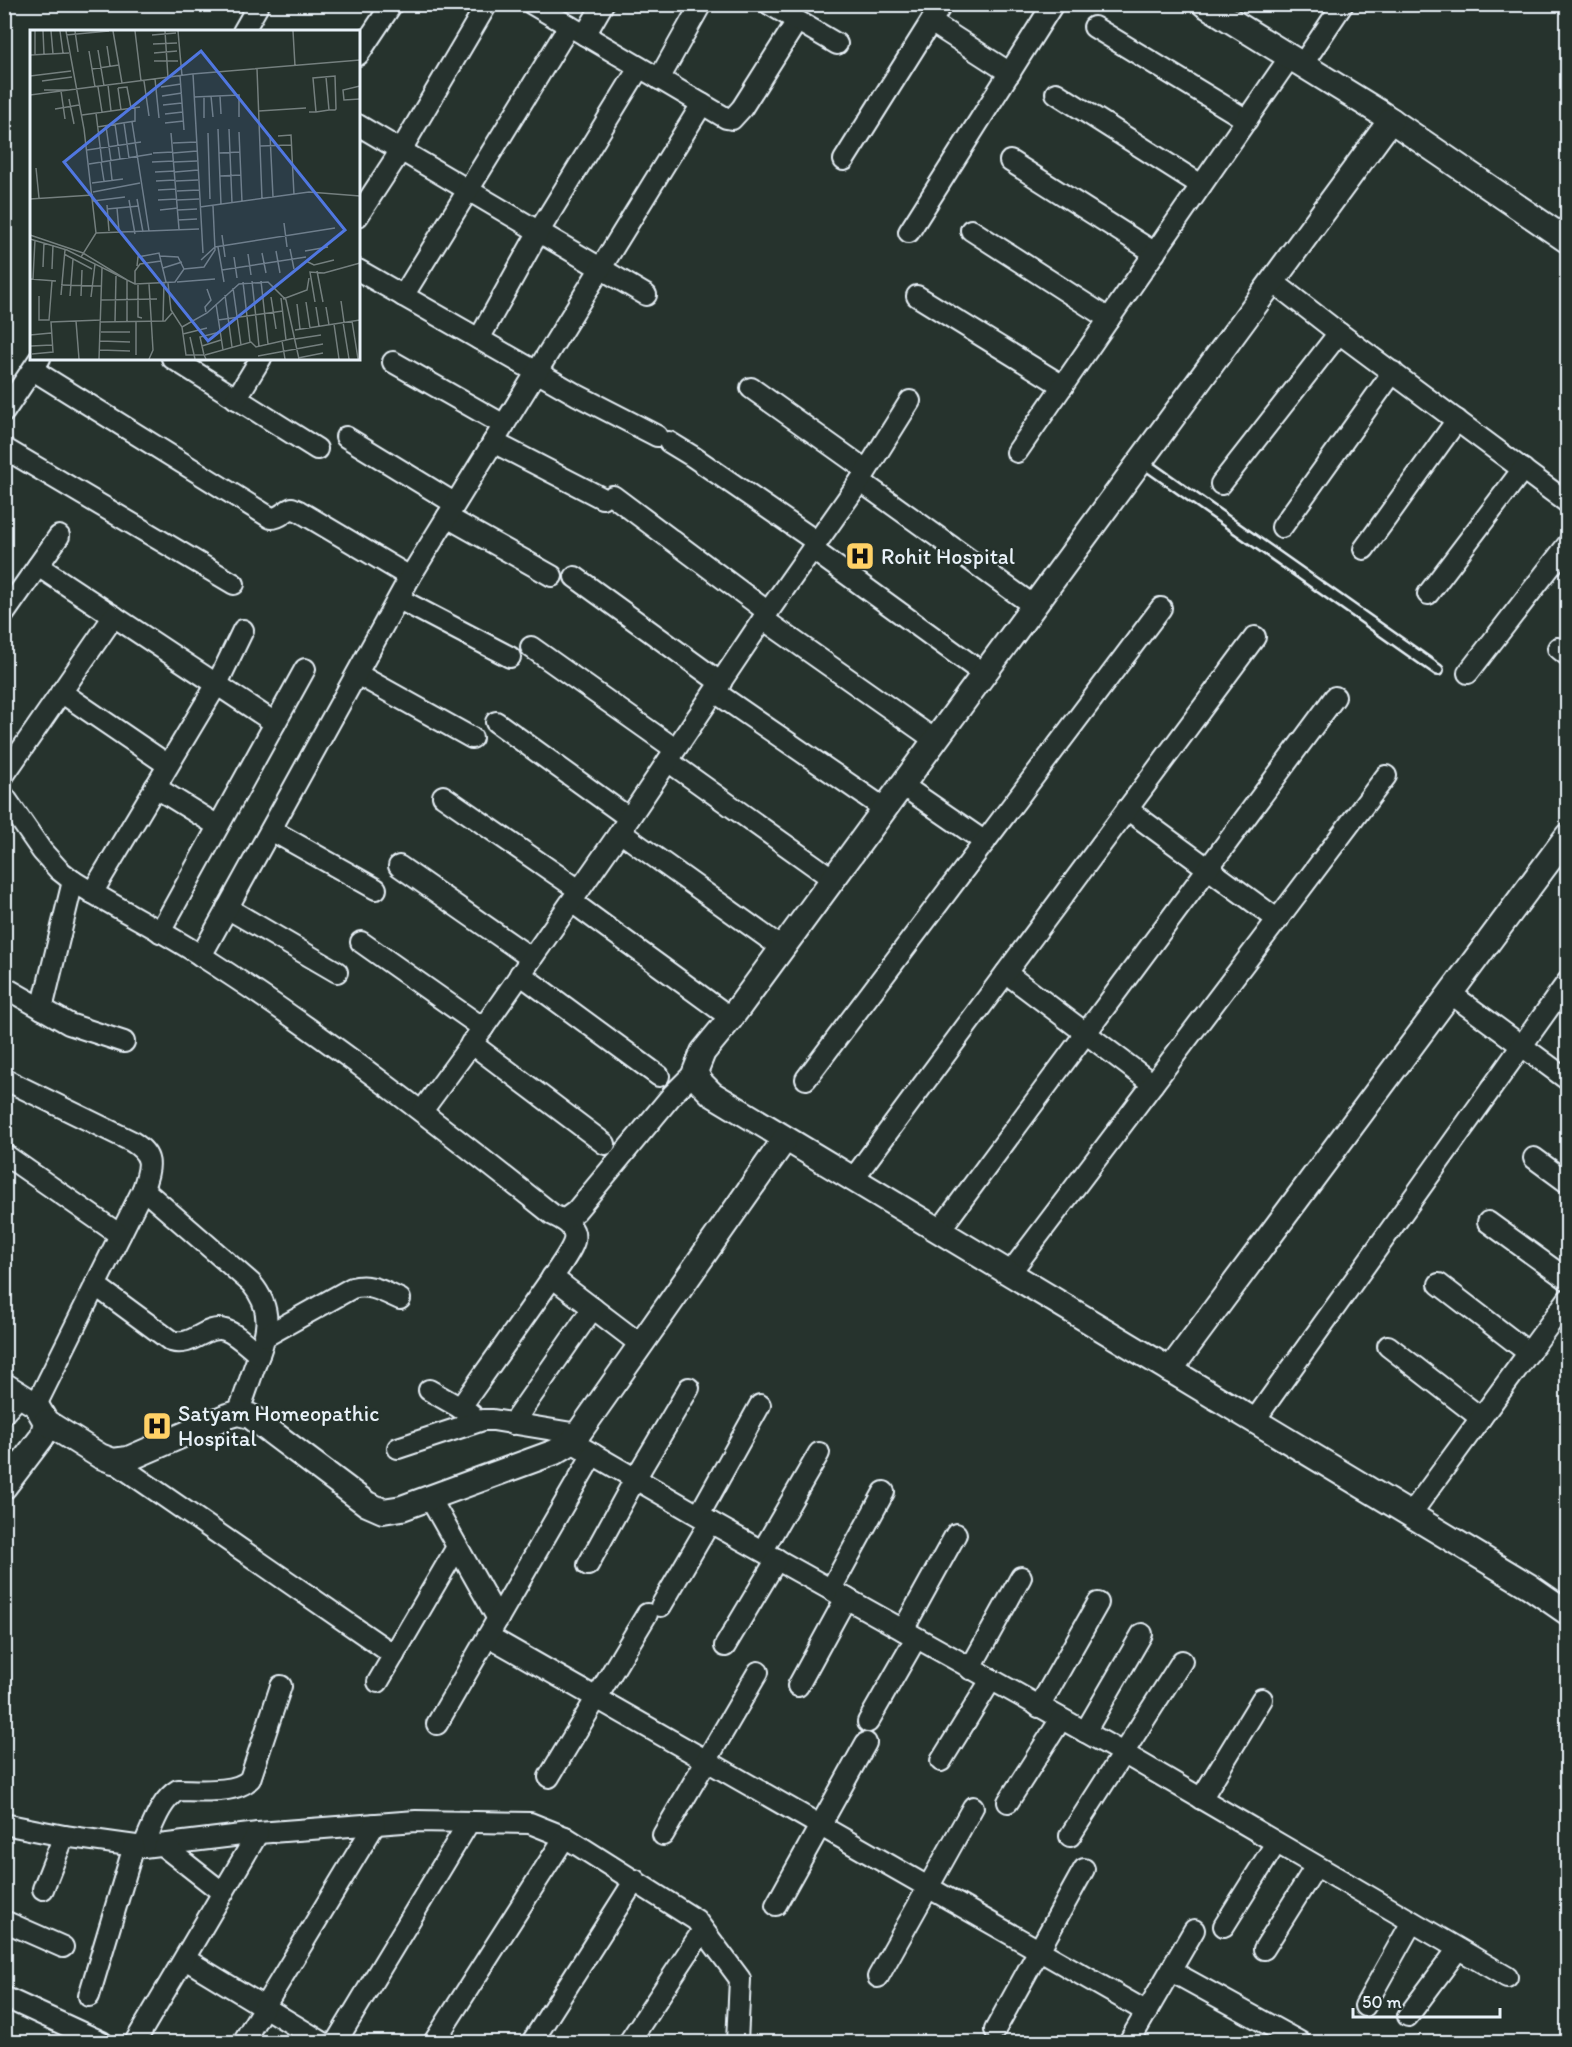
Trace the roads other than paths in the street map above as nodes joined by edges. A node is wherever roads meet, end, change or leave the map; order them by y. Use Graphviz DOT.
graph roads {
  1 [pos="260,4"];
  2 [pos="392,4"];
  3 [pos="487,4"];
  4 [pos="532,4"];
  5 [pos="603,4"];
  6 [pos="701,4"];
  7 [pos="942,4"];
  8 [pos="1053,4"];
  9 [pos="1204,4"];
  10 [pos="1342,4"];
  11 [pos="770,5"];
  12 [pos="797,21"];
  13 [pos="931,22"];
  14 [pos="1094,27"];
  15 [pos="244,30"];
  16 [pos="577,31"];
  17 [pos="837,44"];
  18 [pos="360,52"];
  19 [pos="1296,61"];
  20 [pos="639,68"];
  21 [pos="1010,74"];
  22 [pos="659,79"];
  23 [pos="1056,93"];
  24 [pos="702,104"];
  25 [pos="1247,120"];
  26 [pos="1390,120"];
  27 [pos="360,126"];
  28 [pos="401,150"];
  29 [pos="844,160"];
  30 [pos="1010,161"];
  31 [pos="1202,185"];
  32 [pos="469,190"];
  33 [pos="360,213"];
  34 [pos="971,230"];
  35 [pos="539,231"];
  36 [pos="909,232"];
  37 [pos="1568,241"];
  38 [pos="1155,253"];
  39 [pos="601,268"];
  40 [pos="360,271"];
  41 [pos="1272,281"];
  42 [pos="646,295"];
  43 [pos="403,296"];
  44 [pos="917,296"];
  45 [pos="1109,319"];
  46 [pos="1339,333"];
  47 [pos="479,339"];
  48 [pos="175,360"];
  49 [pos="260,360"];
  50 [pos="393,362"];
  51 [pos="37,364"];
  52 [pos="537,372"];
  53 [pos="1393,372"];
  54 [pos="12,385"];
  55 [pos="1063,386"];
  56 [pos="751,388"];
  57 [pos="236,399"];
  58 [pos="910,401"];
  59 [pos="4,412"];
  60 [pos="1457,420"];
  61 [pos="504,425"];
  62 [pos="346,437"];
  63 [pos="493,442"];
  64 [pos="4,448"];
  65 [pos="317,449"];
  66 [pos="1017,452"];
  67 [pos="1140,460"];
  68 [pos="1523,469"];
  69 [pos="863,476"];
  70 [pos="1221,484"];
  71 [pos="1568,502"];
  72 [pos="450,510"];
  73 [pos="1282,527"];
  74 [pos="59,536"];
  75 [pos="1568,544"];
  76 [pos="814,546"];
  77 [pos="1364,549"];
  78 [pos="38,566"];
  79 [pos="552,576"];
  80 [pos="410,577"];
  81 [pos="575,577"];
  82 [pos="234,584"];
  83 [pos="1428,594"];
  84 [pos="399,599"];
  85 [pos="1034,606"];
  86 [pos="1161,608"];
  87 [pos="4,614"];
  88 [pos="114,616"];
  89 [pos="765,616"];
  90 [pos="243,630"];
  91 [pos="1255,637"];
  92 [pos="531,647"];
  93 [pos="510,657"];
  94 [pos="305,669"];
  95 [pos="1438,670"];
  96 [pos="1468,673"];
  97 [pos="357,674"];
  98 [pos="984,674"];
  99 [pos="217,684"];
  100 [pos="718,687"];
  101 [pos="61,693"];
  102 [pos="1335,697"];
  103 [pos="496,722"];
  104 [pos="275,723"];
  105 [pos="472,738"];
  106 [pos="935,740"];
  107 [pos="671,755"];
  108 [pos="168,765"];
  109 [pos="4,776"];
  110 [pos="1386,776"];
  111 [pos="902,785"];
  112 [pos="155,787"];
  113 [pos="4,796"];
  114 [pos="443,796"];
  115 [pos="885,809"];
  116 [pos="1128,809"];
  117 [pos="625,825"];
  118 [pos="218,826"];
  119 [pos="271,830"];
  120 [pos="1568,835"];
  121 [pos="986,842"];
  122 [pos="399,866"];
  123 [pos="1208,868"];
  124 [pos="833,879"];
  125 [pos="73,881"];
  126 [pos="376,890"];
  127 [pos="92,893"];
  128 [pos="575,896"];
  129 [pos="227,908"];
  130 [pos="1278,920"];
  131 [pos="160,932"];
  132 [pos="361,942"];
  133 [pos="782,948"];
  134 [pos="201,956"];
  135 [pos="526,966"];
  136 [pos="337,972"];
  137 [pos="1006,973"];
  138 [pos="1568,981"];
  139 [pos="4,987"];
  140 [pos="1450,993"];
  141 [pos="42,1009"];
  142 [pos="731,1018"];
  143 [pos="1085,1033"];
  144 [pos="477,1036"];
  145 [pos="124,1042"];
  146 [pos="1521,1047"];
  147 [pos="695,1072"];
  148 [pos="659,1076"];
  149 [pos="4,1079"];
  150 [pos="806,1079"];
  151 [pos="1568,1080"];
  152 [pos="1153,1084"];
  153 [pos="422,1111"];
  154 [pos="785,1138"];
  155 [pos="605,1144"];
  156 [pos="4,1154"];
  157 [pos="1534,1158"];
  158 [pos="853,1179"];
  159 [pos="1568,1183"];
  160 [pos="144,1189"];
  161 [pos="565,1219"];
  162 [pos="1488,1222"];
  163 [pos="939,1231"];
  164 [pos="120,1234"];
  165 [pos="1010,1274"];
  166 [pos="552,1277"];
  167 [pos="1568,1280"];
  168 [pos="1439,1284"];
  169 [pos="95,1285"];
  170 [pos="400,1299"];
  171 [pos="1568,1299"];
  172 [pos="593,1308"];
  173 [pos="266,1336"];
  174 [pos="640,1344"];
  175 [pos="1388,1346"];
  176 [pos="1528,1353"];
  177 [pos="259,1355"];
  178 [pos="1170,1370"];
  179 [pos="689,1388"];
  180 [pos="429,1390"];
  181 [pos="22,1404"];
  182 [pos="760,1405"];
  183 [pos="460,1408"];
  184 [pos="238,1413"];
  185 [pos="1481,1418"];
  186 [pos="483,1420"];
  187 [pos="1254,1421"];
  188 [pos="512,1424"];
  189 [pos="575,1438"];
  190 [pos="398,1448"];
  191 [pos="819,1453"];
  192 [pos="593,1454"];
  193 [pos="113,1461"];
  194 [pos="635,1479"];
  195 [pos="4,1488"];
  196 [pos="884,1492"];
  197 [pos="430,1498"];
  198 [pos="1410,1515"];
  199 [pos="705,1518"];
  200 [pos="956,1534"];
  201 [pos="457,1547"];
  202 [pos="770,1555"];
  203 [pos="588,1565"];
  204 [pos="1021,1577"];
  205 [pos="838,1594"];
  206 [pos="1098,1603"];
  207 [pos="1568,1613"];
  208 [pos="498,1619"];
  209 [pos="910,1634"];
  210 [pos="1142,1634"];
  211 [pos="488,1636"];
  212 [pos="725,1646"];
  213 [pos="394,1655"];
  214 [pos="1182,1661"];
  215 [pos="970,1669"];
  216 [pos="758,1672"];
  217 [pos="991,1680"];
  218 [pos="378,1683"];
  219 [pos="281,1686"];
  220 [pos="798,1686"];
  221 [pos="596,1698"];
  222 [pos="1262,1699"];
  223 [pos="1039,1707"];
  224 [pos="1061,1719"];
  225 [pos="868,1722"];
  226 [pos="437,1724"];
  227 [pos="1085,1732"];
  228 [pos="866,1743"];
  229 [pos="1123,1753"];
  230 [pos="706,1761"];
  231 [pos="941,1761"];
  232 [pos="549,1777"];
  233 [pos="1201,1799"];
  234 [pos="1008,1802"];
  235 [pos="973,1807"];
  236 [pos="469,1822"];
  237 [pos="4,1824"];
  238 [pos="375,1824"];
  239 [pos="820,1826"];
  240 [pos="258,1833"];
  241 [pos="663,1835"];
  242 [pos="64,1836"];
  243 [pos="1070,1836"];
  244 [pos="565,1837"];
  245 [pos="148,1842"];
  246 [pos="1276,1843"];
  247 [pos="1316,1866"];
  248 [pos="1084,1869"];
  249 [pos="635,1880"];
  250 [pos="928,1888"];
  251 [pos="43,1889"];
  252 [pos="223,1893"];
  253 [pos="776,1905"];
  254 [pos="4,1922"];
  255 [pos="1412,1922"];
  256 [pos="1224,1926"];
  257 [pos="703,1930"];
  258 [pos="1194,1930"];
  259 [pos="63,1947"];
  260 [pos="1458,1948"];
  261 [pos="1264,1949"];
  262 [pos="1039,1951"];
  263 [pos="185,1959"];
  264 [pos="1171,1971"];
  265 [pos="878,1977"];
  266 [pos="1507,1977"];
  267 [pos="89,1996"];
  268 [pos="4,1997"];
  269 [pos="1365,2006"];
  270 [pos="264,2007"];
  271 [pos="1147,2013"];
  272 [pos="1408,2016"];
  273 [pos="995,2030"];
  274 [pos="102,2043"];
  275 [pos="135,2043"];
  276 [pos="243,2043"];
  277 [pos="322,2043"];
  278 [pos="336,2043"];
  279 [pos="434,2043"];
  280 [pos="532,2043"];
  281 [pos="629,2043"];
  282 [pos="737,2043"];
  283 [pos="1129,2043"];
  284 [pos="1300,2043"];
  1 -- 15 [label="street"];
  2 -- 18 [label="street"];
  3 -- 28 [label="street"];
  4 -- 16 [label="street"];
  5 -- 16 [label="street"];
  6 -- 22 [label="street"];
  7 -- 13 [label="street"];
  8 -- 21 [label="street"];
  9 -- 19 [label="street"];
  10 -- 19 [label="street"];
  11 -- 12 [label="street"];
  12 -- 17 [label="street"];
  12 -- 24 [label="street"];
  13 -- 21 [label="street"];
  13 -- 29 [label="street"];
  14 -- 25 [label="street"];
  16 -- 20 [label="street"];
  16 -- 32 [label="street"];
  19 -- 25 [label="street"];
  19 -- 26 [label="street"];
  20 -- 22 [label="street"];
  20 -- 35 [label="street"];
  21 -- 36 [label="street"];
  22 -- 24 [label="street"];
  23 -- 31 [label="street"];
  24 -- 39 [label="street"];
  25 -- 31 [label="street"];
  26 -- 37 [label="street"];
  26 -- 41 [label="street"];
  27 -- 28 [label="street"];
  28 -- 32 [label="street"];
  28 -- 33 [label="street"];
  30 -- 38 [label="street"];
  31 -- 38 [label="street"];
  32 -- 35 [label="street"];
  32 -- 43 [label="street"];
  34 -- 45 [label="street"];
  35 -- 39 [label="street"];
  35 -- 47 [label="street"];
  38 -- 45 [label="street"];
  39 -- 42 [label="street"];
  39 -- 52 [label="street"];
  40 -- 43 [label="street"];
  41 -- 46 [label="street"];
  41 -- 67 [label="street"];
  43 -- 47 [label="street"];
  44 -- 55 [label="street"];
  45 -- 55 [label="street"];
  46 -- 53 [label="street"];
  46 -- 70 [label="street"];
  47 -- 52 [label="street"];
  48 -- 57 [label="street"];
  49 -- 57 [label="street"];
  50 -- 61 [label="street"];
  51 -- 54 [label="street"];
  51 -- 80 [label="street"];
  52 -- 61 [label="street"];
  52 -- 76 [label="street"];
  53 -- 60 [label="street"];
  53 -- 73 [label="street"];
  54 -- 59 [label="street"];
  55 -- 66 [label="street"];
  56 -- 69 [label="street"];
  57 -- 65 [label="street"];
  58 -- 69 [label="street"];
  60 -- 68 [label="street"];
  60 -- 77 [label="street"];
  61 -- 63 [label="street"];
  62 -- 72 [label="street"];
  63 -- 72 [label="street"];
  63 -- 89 [label="street"];
  64 -- 82 [label="street"];
  67 -- 85 [label="street"];
  67 -- 95 [label="lane"];
  68 -- 71 [label="street"];
  68 -- 83 [label="street"];
  69 -- 76 [label="street"];
  69 -- 85 [label="street"];
  72 -- 79 [label="street"];
  72 -- 80 [label="street"];
  74 -- 78 [label="street"];
  75 -- 96 [label="street"];
  76 -- 89 [label="street"];
  76 -- 98 [label="street"];
  78 -- 87 [label="street"];
  78 -- 88 [label="street"];
  80 -- 84 [label="street"];
  81 -- 100 [label="street"];
  84 -- 93 [label="street"];
  84 -- 97 [label="street"];
  85 -- 98 [label="street"];
  86 -- 121 [label="street"];
  88 -- 99 [label="street"];
  88 -- 101 [label="street"];
  89 -- 100 [label="street"];
  89 -- 106 [label="street"];
  90 -- 99 [label="street"];
  91 -- 116 [label="street"];
  92 -- 107 [label="street"];
  94 -- 104 [label="street"];
  97 -- 105 [label="street"];
  97 -- 119 [label="street"];
  98 -- 106 [label="street"];
  99 -- 104 [label="street"];
  99 -- 108 [label="street"];
  100 -- 107 [label="street"];
  100 -- 115 [label="street"];
  101 -- 108 [label="street"];
  101 -- 109 [label="street"];
  102 -- 123 [label="street"];
  103 -- 117 [label="street"];
  104 -- 118 [label="street"];
  106 -- 111 [label="street"];
  107 -- 117 [label="street"];
  107 -- 124 [label="street"];
  108 -- 112 [label="street"];
  110 -- 130 [label="street"];
  111 -- 115 [label="street"];
  111 -- 121 [label="street"];
  112 -- 118 [label="street"];
  112 -- 127 [label="street"];
  113 -- 125 [label="street"];
  114 -- 128 [label="street"];
  115 -- 124 [label="street"];
  116 -- 123 [label="street"];
  116 -- 137 [label="street"];
  117 -- 128 [label="street"];
  117 -- 133 [label="street"];
  118 -- 131 [label="street"];
  119 -- 126 [label="street"];
  119 -- 129 [label="street"];
  120 -- 140 [label="street"];
  121 -- 150 [label="street"];
  122 -- 135 [label="street"];
  123 -- 130 [label="street"];
  123 -- 143 [label="street"];
  124 -- 133 [label="street"];
  125 -- 127 [label="street"];
  125 -- 141 [label="street"];
  127 -- 131 [label="street"];
  128 -- 135 [label="street"];
  128 -- 142 [label="street"];
  129 -- 134 [label="street"];
  129 -- 136 [label="street"];
  130 -- 152 [label="street"];
  131 -- 134 [label="street"];
  132 -- 144 [label="street"];
  133 -- 142 [label="street"];
  134 -- 153 [label="street"];
  135 -- 144 [label="street"];
  135 -- 148 [label="street"];
  137 -- 143 [label="street"];
  137 -- 158 [label="street"];
  138 -- 146 [label="street"];
  139 -- 141 [label="street"];
  140 -- 146 [label="street"];
  140 -- 178 [label="street"];
  141 -- 145 [label="street"];
  142 -- 147 [label="street"];
  143 -- 152 [label="street"];
  143 -- 163 [label="street"];
  144 -- 153 [label="street"];
  144 -- 155 [label="street"];
  146 -- 151 [label="street"];
  146 -- 187 [label="street"];
  147 -- 154 [label="street"];
  147 -- 161 [label="street"];
  149 -- 160 [label="street"];
  152 -- 165 [label="street"];
  153 -- 161 [label="street"];
  154 -- 158 [label="street"];
  154 -- 174 [label="street"];
  156 -- 164 [label="street"];
  157 -- 159 [label="street"];
  158 -- 163 [label="street"];
  160 -- 164 [label="street"];
  160 -- 173 [label="street"];
  161 -- 166 [label="street"];
  162 -- 167 [label="street"];
  163 -- 165 [label="street"];
  164 -- 169 [label="street"];
  165 -- 178 [label="street"];
  166 -- 172 [label="street"];
  166 -- 183 [label="street"];
  168 -- 176 [label="street"];
  169 -- 177 [label="street"];
  169 -- 181 [label="street"];
  170 -- 173 [label="street"];
  171 -- 176 [label="street"];
  172 -- 174 [label="street"];
  172 -- 188 [label="street"];
  173 -- 177 [label="street"];
  174 -- 189 [label="street"];
  175 -- 185 [label="street"];
  176 -- 185 [label="street"];
  177 -- 184 [label="street"];
  178 -- 187 [label="street"];
  179 -- 194 [label="street"];
  180 -- 183 [label="street"];
  181 -- 193 [label="street"];
  181 -- 195 [label="street"];
  182 -- 199 [label="street"];
  183 -- 186 [label="street"];
  184 -- 193 [label="street"];
  184 -- 197 [label="street"];
  185 -- 198 [label="street"];
  186 -- 188 [label="street"];
  186 -- 190 [label="street"];
  187 -- 198 [label="street"];
  188 -- 189 [label="street"];
  189 -- 192 [label="street"];
  189 -- 197 [label="street"];
  191 -- 202 [label="street"];
  192 -- 194 [label="street"];
  192 -- 208 [label="street"];
  193 -- 213 [label="street"];
  194 -- 199 [label="street"];
  194 -- 203 [label="street"];
  196 -- 205 [label="street"];
  197 -- 201 [label="street"];
  198 -- 207 [label="street"];
  199 -- 202 [label="street"];
  199 -- 221 [label="street"];
  200 -- 209 [label="street"];
  201 -- 208 [label="street"];
  201 -- 213 [label="street"];
  202 -- 205 [label="street"];
  202 -- 212 [label="street"];
  204 -- 215 [label="street"];
  205 -- 209 [label="street"];
  205 -- 220 [label="street"];
  206 -- 223 [label="street"];
  208 -- 211 [label="street"];
  209 -- 215 [label="street"];
  209 -- 225 [label="street"];
  210 -- 227 [label="street"];
  211 -- 221 [label="street"];
  211 -- 226 [label="street"];
  213 -- 218 [label="street"];
  214 -- 229 [label="street"];
  215 -- 217 [label="street"];
  216 -- 230 [label="street"];
  217 -- 223 [label="street"];
  217 -- 231 [label="street"];
  219 -- 245 [label="street"];
  221 -- 230 [label="street"];
  221 -- 232 [label="street"];
  222 -- 233 [label="street"];
  223 -- 224 [label="street"];
  224 -- 227 [label="street"];
  224 -- 234 [label="street"];
  227 -- 229 [label="street"];
  228 -- 239 [label="street"];
  229 -- 233 [label="street"];
  229 -- 243 [label="street"];
  230 -- 239 [label="street"];
  230 -- 241 [label="street"];
  233 -- 246 [label="street"];
  235 -- 250 [label="street"];
  236 -- 238 [label="street"];
  236 -- 244 [label="street"];
  236 -- 278 [label="street"];
  237 -- 242 [label="street"];
  238 -- 240 [label="street"];
  238 -- 270 [label="street"];
  239 -- 250 [label="street"];
  239 -- 253 [label="street"];
  240 -- 245 [label="street"];
  240 -- 252 [label="street"];
  242 -- 245 [label="street"];
  242 -- 251 [label="street"];
  244 -- 249 [label="street"];
  244 -- 279 [label="street"];
  245 -- 252 [label="street"];
  245 -- 267 [label="street"];
  246 -- 247 [label="street"];
  246 -- 256 [label="street"];
  247 -- 255 [label="street"];
  247 -- 261 [label="street"];
  248 -- 262 [label="street"];
  249 -- 257 [label="street"];
  249 -- 280 [label="street"];
  250 -- 262 [label="street"];
  250 -- 265 [label="street"];
  252 -- 263 [label="street"];
  254 -- 259 [label="street"];
  255 -- 260 [label="street"];
  255 -- 269 [label="street"];
  257 -- 281 [label="street"];
  257 -- 282 [label="street"];
  258 -- 264 [label="street"];
  260 -- 266 [label="street"];
  260 -- 272 [label="street"];
  262 -- 271 [label="street"];
  262 -- 273 [label="street"];
  263 -- 270 [label="street"];
  263 -- 275 [label="street"];
  264 -- 271 [label="street"];
  264 -- 284 [label="street"];
  268 -- 274 [label="street"];
  270 -- 276 [label="street"];
  270 -- 277 [label="street"];
  271 -- 283 [label="street"];
}
